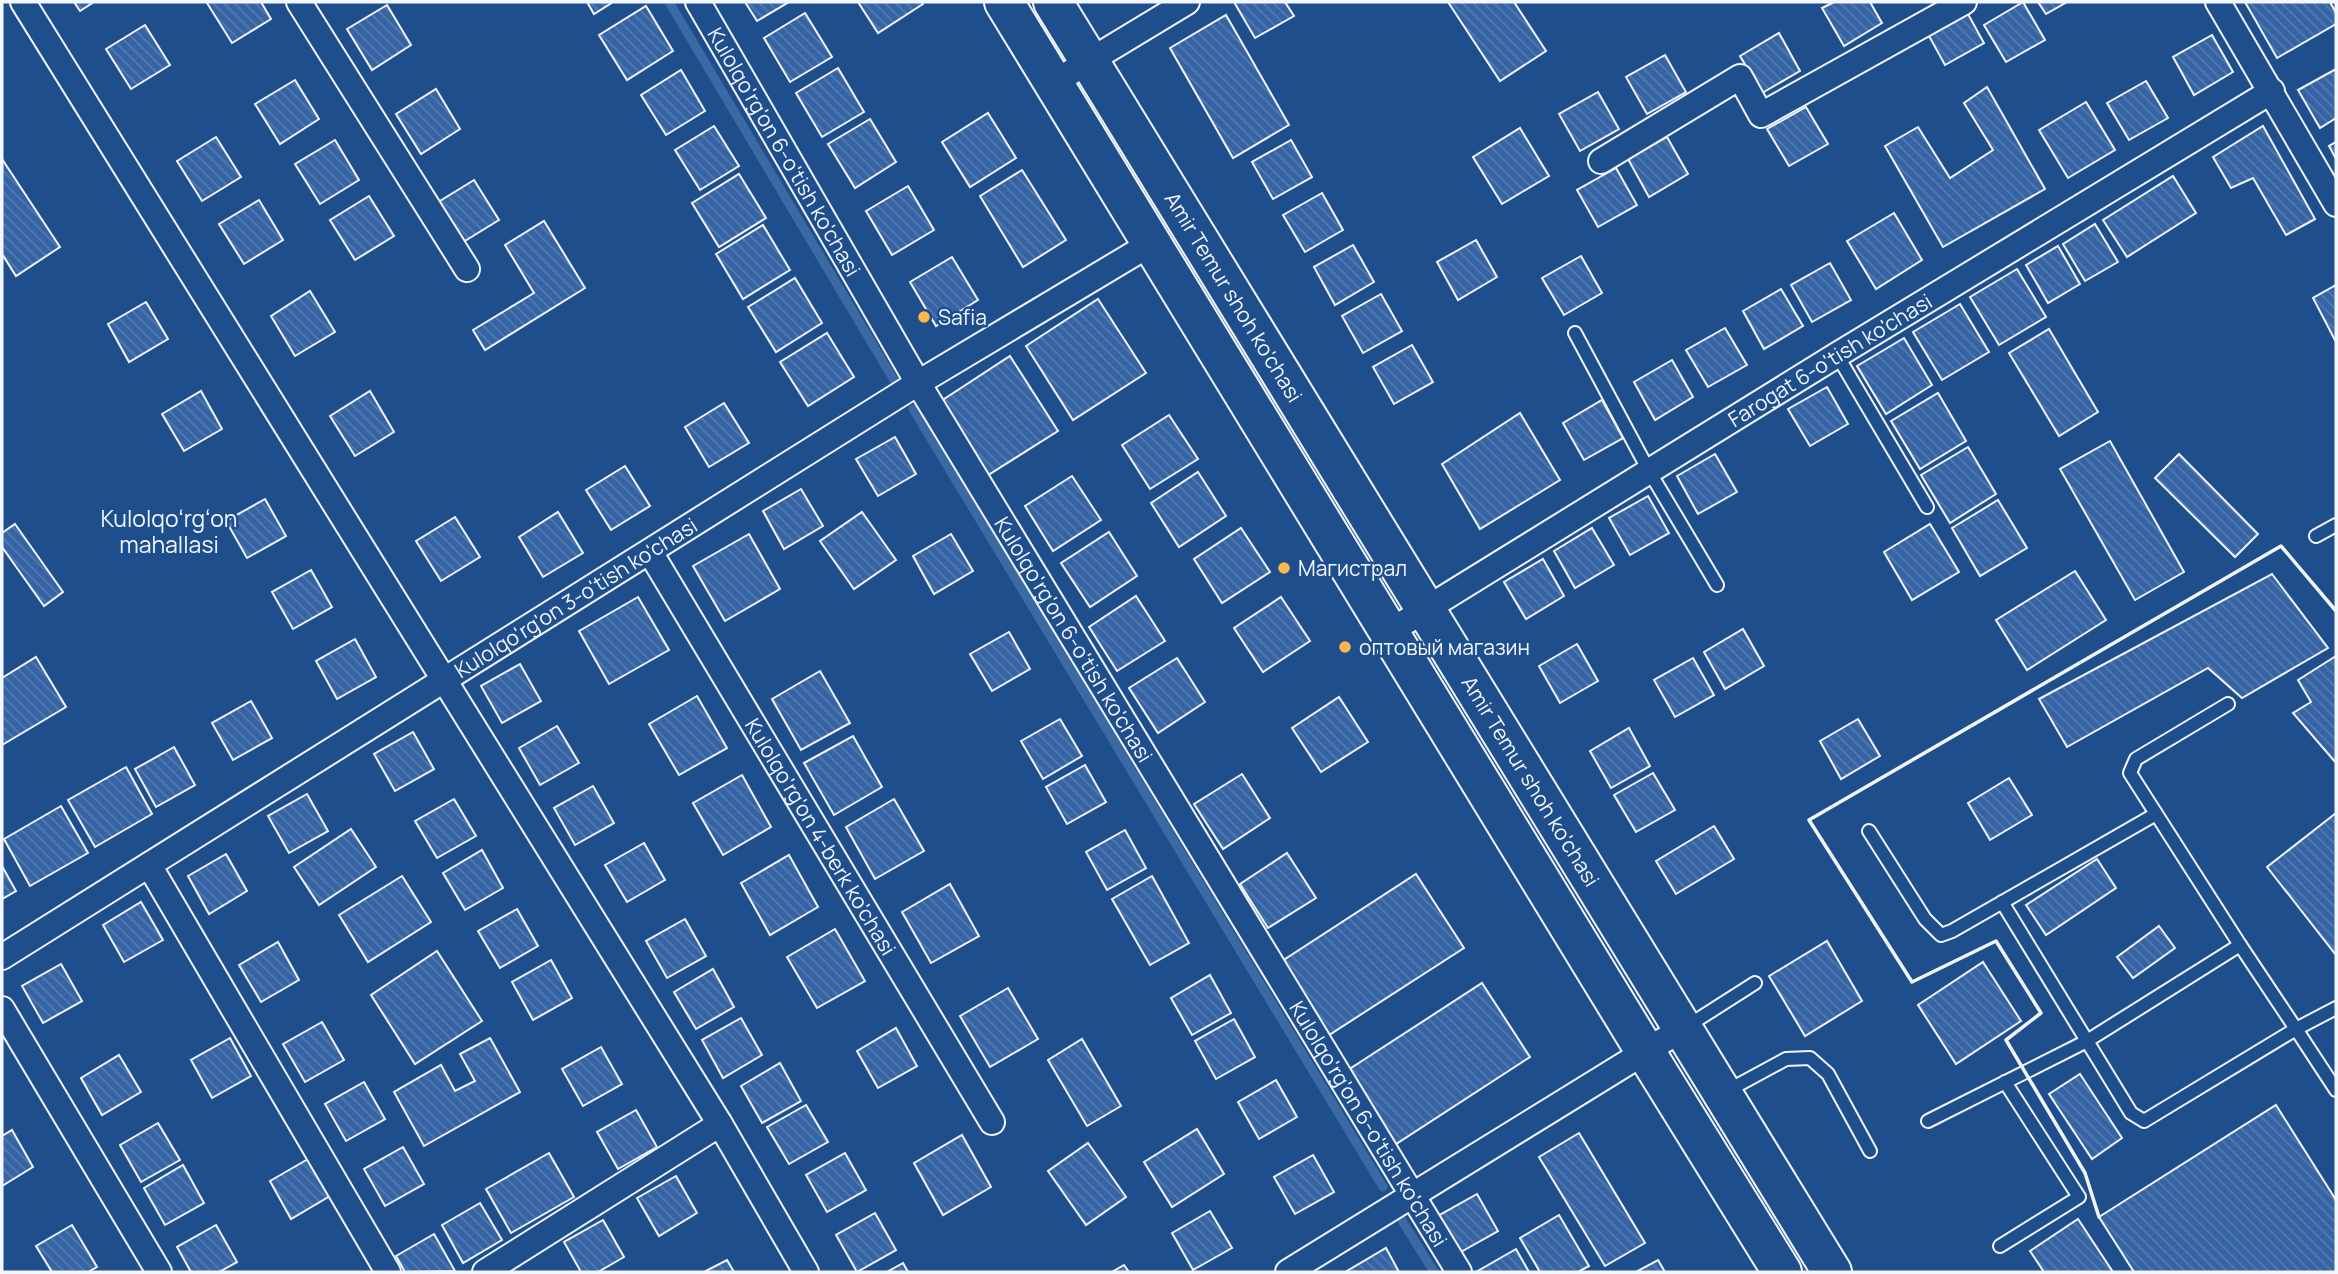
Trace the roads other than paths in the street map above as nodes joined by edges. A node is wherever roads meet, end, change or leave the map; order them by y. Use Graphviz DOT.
graph roads {
  1 [pos="23,2"];
  2 [pos="299,2"];
  3 [pos="698,2"];
  4 [pos="1004,2"];
  5 [pos="1053,2"];
  6 [pos="1187,2"];
  7 [pos="1964,2"];
  8 [pos="2218,2"];
  9 [pos="1088,60"];
  10 [pos="1054,83"];
  11 [pos="2272,91"];
  12 [pos="1601,161"];
  13 [pos="2336,204"];
  14 [pos="1152,243"];
  15 [pos="467,269"];
  16 [pos="1575,333"];
  17 [pos="1837,355"];
  18 [pos="918,383"];
  19 [pos="1649,471"];
  20 [pos="1927,507"];
  21 [pos="2336,525"];
  22 [pos="2316,536"];
  23 [pos="650,552"];
  24 [pos="1717,585"];
  25 [pos="1425,609"];
  26 [pos="1389,632"];
  27 [pos="442,679"];
  28 [pos="2228,704"];
  29 [pos="2156,814"];
  30 [pos="1869,831"];
  31 [pos="149,865"];
  32 [pos="2002,902"];
  33 [pos="2240,946"];
  34 [pos="2,957"];
  35 [pos="1755,983"];
  36 [pos="2336,1008"];
  37 [pos="2,1010"];
  38 [pos="1682,1029"];
  39 [pos="2296,1029"];
  40 [pos="2087,1041"];
  41 [pos="1645,1051"];
  42 [pos="2005,1082"];
  43 [pos="2336,1090"];
  44 [pos="1722,1093"];
  45 [pos="1928,1121"];
  46 [pos="992,1122"];
  47 [pos="720,1124"];
  48 [pos="1870,1151"];
  49 [pos="1412,1197"];
  50 [pos="2000,1245"];
  51 [pos="159,1272"];
  52 [pos="388,1272"];
  53 [pos="485,1272"];
  54 [pos="806,1272"];
  55 [pos="1288,1272"];
  56 [pos="1458,1272"];
  57 [pos="1782,1272"];
  58 [pos="1832,1272"];
  1 -- 27 [label="street"];
  2 -- 15 [label="street"];
  3 -- 18 [label="street, Kulolqo'rg'on 6-o'tish ko'chasi"];
  4 -- 10 [label="main road, Amir Temur shoh ko'chasi"];
  5 -- 9 [label="main road, Amir Temur shoh ko'chasi"];
  6 -- 9 [label="street"];
  7 -- 12 [label="street"];
  8 -- 11 [label="street"];
  9 -- 10 [label="street"];
  9 -- 25 [label="main road, Amir Temur shoh ko'chasi"];
  10 -- 14 [label="main road, Amir Temur shoh ko'chasi"];
  11 -- 13 [label="street"];
  11 -- 17 [label="street, Farogat 6-o'tish ko'chasi"];
  14 -- 18 [label="street, Kulolqo'rg'on 3-o'tish ko'chasi"];
  14 -- 26 [label="main road, Amir Temur shoh ko'chasi"];
  16 -- 19 [label="lane"];
  17 -- 19 [label="street, Farogat 6-o'tish ko'chasi"];
  17 -- 20 [label="lane"];
  18 -- 23 [label="street, Kulolqo'rg'on 3-o'tish ko'chasi"];
  18 -- 49 [label="street, Kulolqo'rg'on 6-o'tish ko'chasi"];
  19 -- 24 [label="lane"];
  19 -- 25 [label="street, Farogat 6-o'tish ko'chasi"];
  21 -- 22 [label="lane"];
  23 -- 27 [label="street, Kulolqo'rg'on 3-o'tish ko'chasi"];
  23 -- 46 [label="street, Kulolqo'rg'on 4-berk ko'chasi"];
  25 -- 26 [label="street, Farogat 6-o'tish ko'chasi"];
  25 -- 38 [label="main road, Amir Temur shoh ko'chasi"];
  26 -- 41 [label="main road, Amir Temur shoh ko'chasi"];
  27 -- 31 [label="street, Kulolqo'rg'on 3-o'tish ko'chasi"];
  27 -- 47 [label="street"];
  28 -- 29 [label="lane"];
  29 -- 32 [label="lane"];
  29 -- 33 [label="lane"];
  30 -- 32 [label="lane"];
  31 -- 34 [label="street, Kulolqo'rg'on 3-o'tish ko'chasi"];
  31 -- 52 [label="street"];
  32 -- 40 [label="lane"];
  33 -- 39 [label="lane"];
  33 -- 40 [label="lane"];
  35 -- 38 [label="lane"];
  36 -- 39 [label="lane"];
  37 -- 51 [label="street"];
  38 -- 41 [label="street"];
  38 -- 44 [label="main road, Amir Temur shoh ko'chasi"];
  39 -- 40 [label="lane"];
  39 -- 43 [label="lane"];
  40 -- 42 [label="lane"];
  41 -- 49 [label="street"];
  41 -- 57 [label="main road, Amir Temur shoh ko'chasi"];
  42 -- 45 [label="lane"];
  42 -- 50 [label="lane"];
  44 -- 48 [label="lane"];
  44 -- 58 [label="main road, Amir Temur shoh ko'chasi"];
  47 -- 53 [label="street"];
  47 -- 54 [label="street"];
  49 -- 55 [label="street"];
  49 -- 56 [label="street, Kulolqo'rg'on 6-o'tish ko'chasi"];
}
